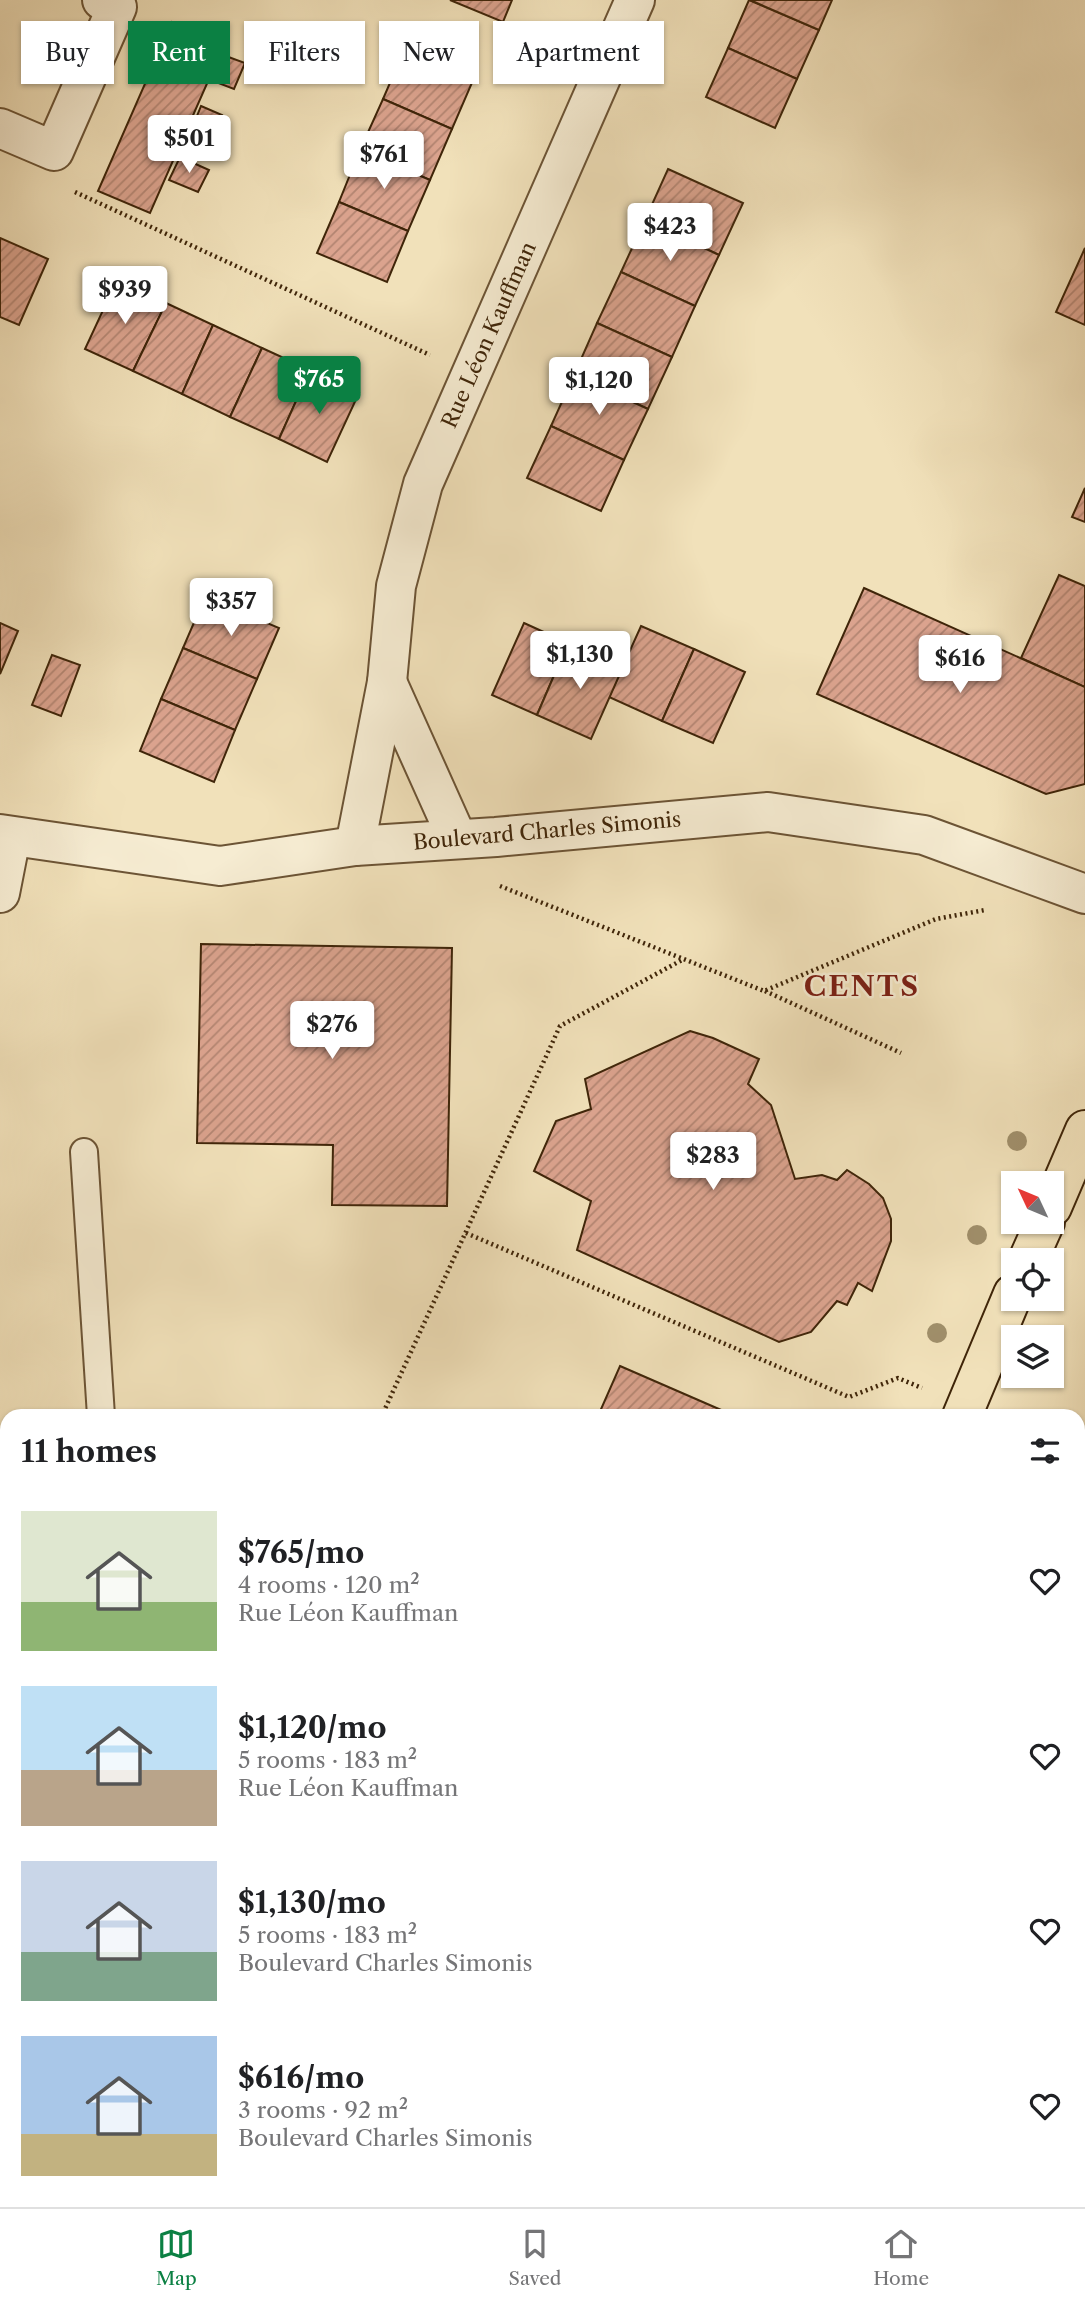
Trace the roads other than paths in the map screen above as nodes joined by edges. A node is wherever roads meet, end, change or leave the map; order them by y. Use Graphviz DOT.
graph roads {
  1 [pos="102,0"];
  2 [pos="635,0"];
  3 [pos="0,128"];
  4 [pos="387,682"];
  5 [pos="5,836"];
  6 [pos="457,838"];
  7 [pos="355,846"];
  8 [pos="0,893"];
  9 [pos="1085,894"];
  10 [pos="1085,1130"];
  11 [pos="83,1152"];
  12 [pos="1064,1179"];
  13 [pos="1006,1311"];
  14 [pos="101,1409"];
  15 [pos="965,1409"];
  1 -- 3 [label="street"];
  2 -- 4 [label="street, Rue Léon Kauffman"];
  4 -- 6 [label="street, Rue Léon Kauffman"];
  4 -- 7 [label="street, Rue Léon Kauffman"];
  5 -- 7 [label="street, Boulevard Charles Simonis"];
  5 -- 8 [label="street"];
  6 -- 7 [label="street, Boulevard Charles Simonis"];
  6 -- 9 [label="street, Boulevard Charles Simonis"];
  10 -- 12 [label="main road"];
  11 -- 14 [label="lane"];
  13 -- 15 [label="main road"];
}
